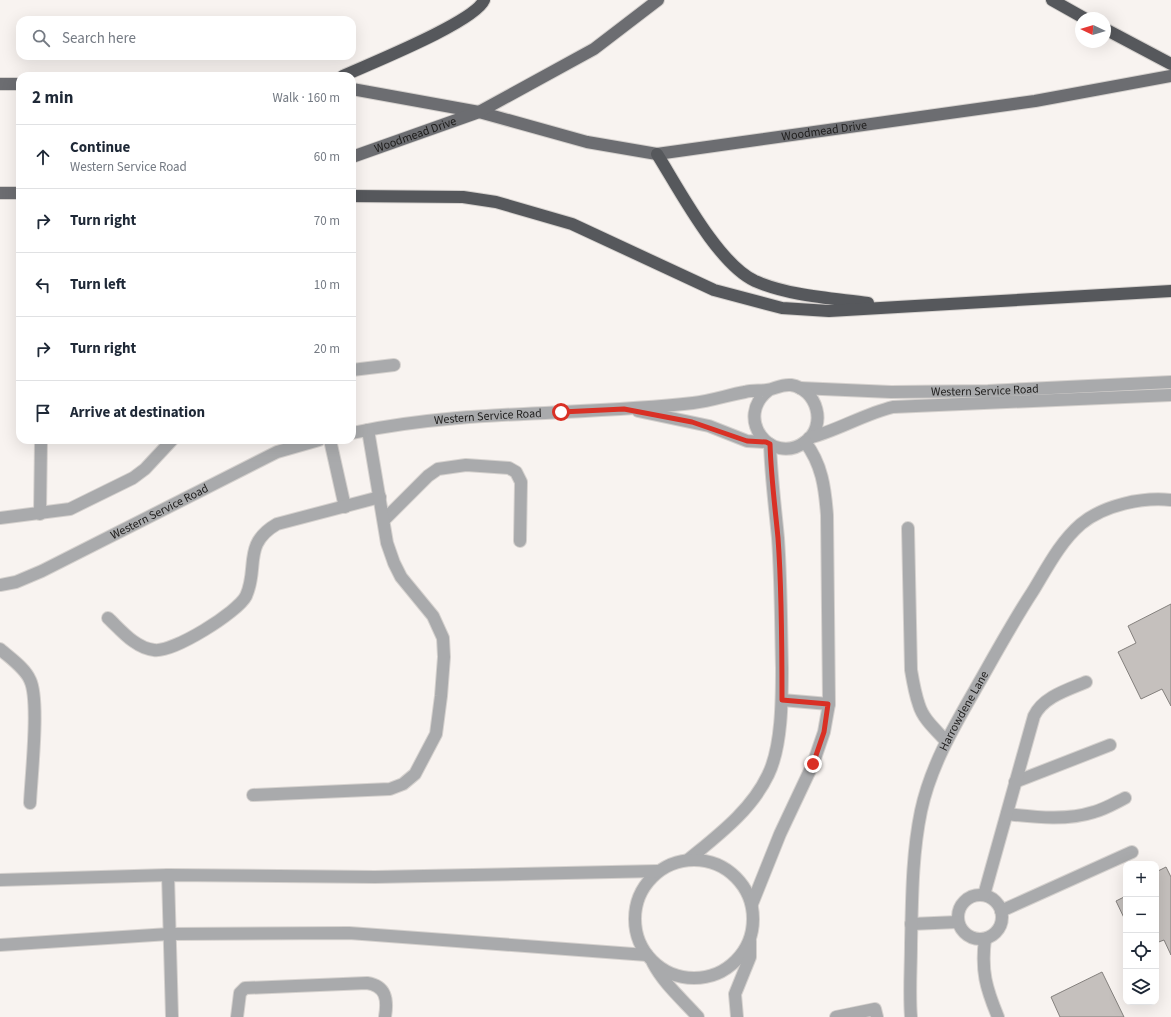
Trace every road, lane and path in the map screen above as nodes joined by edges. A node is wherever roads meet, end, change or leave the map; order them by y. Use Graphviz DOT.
graph roads {
  1 [pos="484,0"];
  2 [pos="658,0"];
  3 [pos="1052,0"];
  4 [pos="1075,13"];
  5 [pos="1111,32"];
  6 [pos="1171,64"];
  7 [pos="352,72"];
  8 [pos="1171,76"];
  9 [pos="0,84"];
  10 [pos="16,84"];
  11 [pos="356,90"];
  12 [pos="479,112"];
  13 [pos="657,154"];
  14 [pos="356,156"];
  15 [pos="0,193"];
  16 [pos="16,193"];
  17 [pos="356,196"];
  18 [pos="1171,291"];
  19 [pos="893,306"];
  20 [pos="394,365"];
  21 [pos="356,370"];
  22 [pos="1171,382"];
  23 [pos="800,388"];
  24 [pos="768,390"];
  25 [pos="1171,395"];
  26 [pos="624,409"];
  27 [pos="368,430"];
  28 [pos="356,432"];
  29 [pos="807,440"];
  30 [pos="768,443"];
  31 [pos="41,444"];
  32 [pos="168,444"];
  33 [pos="305,444"];
  34 [pos="331,444"];
  35 [pos="380,497"];
  36 [pos="1171,500"];
  37 [pos="345,507"];
  38 [pos="40,514"];
  39 [pos="0,518"];
  40 [pos="384,520"];
  41 [pos="908,528"];
  42 [pos="520,541"];
  43 [pos="0,585"];
  44 [pos="108,618"];
  45 [pos="0,649"];
  46 [pos="1086,682"];
  47 [pos="782,700"];
  48 [pos="828,704"];
  49 [pos="946,741"];
  50 [pos="1110,745"];
  51 [pos="1015,782"];
  52 [pos="253,796"];
  53 [pos="1125,798"];
  54 [pos="30,803"];
  55 [pos="1007,814"];
  56 [pos="1132,852"];
  57 [pos="688,860"];
  58 [pos="658,871"];
  59 [pos="168,875"];
  60 [pos="0,880"];
  61 [pos="984,895"];
  62 [pos="752,904"];
  63 [pos="1001,911"];
  64 [pos="958,922"];
  65 [pos="911,924"];
  66 [pos="169,934"];
  67 [pos="750,938"];
  68 [pos="985,939"];
  69 [pos="0,945"];
  70 [pos="650,958"];
  71 [pos="172,1017"];
  72 [pos="237,1017"];
  73 [pos="385,1017"];
  74 [pos="698,1017"];
  75 [pos="737,1017"];
  76 [pos="836,1017"];
  77 [pos="877,1017"];
  78 [pos="911,1017"];
  79 [pos="998,1017"];
  1 -- 7 [label="highway"];
  2 -- 12 [label="main road, Woodmead Drive"];
  3 -- 4 [label="highway"];
  5 -- 6 [label="highway"];
  8 -- 13 [label="main road, Woodmead Drive"];
  9 -- 10 [label="main road"];
  11 -- 12 [label="main road, Woodmead Drive"];
  12 -- 13 [label="main road, Woodmead Drive"];
  12 -- 14 [label="main road, Woodmead Drive"];
  13 -- 19 [label="highway"];
  15 -- 16 [label="main road"];
  17 -- 19 [label="highway"];
  18 -- 19 [label="highway"];
  20 -- 21 [label="street"];
  22 -- 23 [label="street, Western Service Road"];
  23 -- 24 [label="street"];
  23 -- 29 [label="street"];
  24 -- 26 [label="street, Western Service Road"];
  24 -- 30 [label="street"];
  25 -- 29 [label="street, Western Service Road"];
  26 -- 27 [label="street, Western Service Road"];
  26 -- 30 [label="street, Western Service Road"];
  27 -- 28 [label="street, Western Service Road"];
  27 -- 35 [label="street"];
  29 -- 30 [label="street"];
  29 -- 48 [label="street"];
  30 -- 47 [label="street"];
  31 -- 38 [label="street"];
  32 -- 38 [label="street"];
  33 -- 43 [label="street, Western Service Road"];
  34 -- 37 [label="street"];
  35 -- 37 [label="street"];
  35 -- 40 [label="street"];
  36 -- 49 [label="street, Harrowdene Lane"];
  37 -- 44 [label="street"];
  38 -- 39 [label="street"];
  40 -- 42 [label="street"];
  40 -- 52 [label="street"];
  41 -- 49 [label="street"];
  45 -- 54 [label="street"];
  46 -- 51 [label="street"];
  47 -- 48 [label="street"];
  47 -- 57 [label="street"];
  48 -- 62 [label="street"];
  49 -- 65 [label="street, Harrowdene Lane"];
  50 -- 51 [label="street"];
  51 -- 55 [label="street"];
  53 -- 55 [label="street"];
  55 -- 61 [label="street"];
  56 -- 63 [label="street"];
  57 -- 58 [label="street"];
  57 -- 62 [label="street"];
  58 -- 59 [label="street"];
  58 -- 70 [label="street"];
  59 -- 60 [label="street"];
  59 -- 66 [label="street"];
  61 -- 63 [label="street"];
  61 -- 64 [label="street"];
  62 -- 67 [label="street"];
  63 -- 68 [label="street"];
  64 -- 65 [label="street"];
  64 -- 68 [label="street"];
  65 -- 78 [label="street, Harrowdene Lane"];
  66 -- 69 [label="street"];
  66 -- 70 [label="street"];
  66 -- 71 [label="street"];
  67 -- 70 [label="street"];
  67 -- 75 [label="street"];
  68 -- 79 [label="street"];
  70 -- 74 [label="street"];
  72 -- 73 [label="street"];
  76 -- 77 [label="street"];
}
